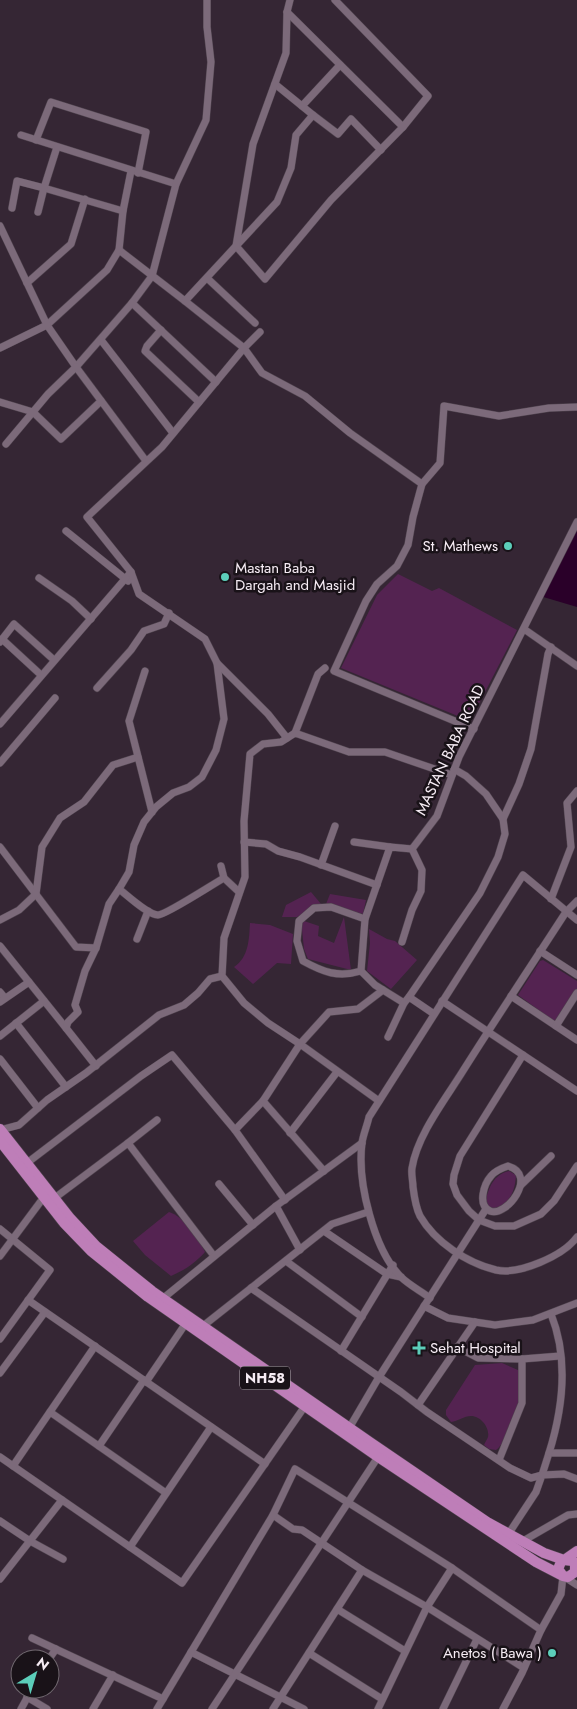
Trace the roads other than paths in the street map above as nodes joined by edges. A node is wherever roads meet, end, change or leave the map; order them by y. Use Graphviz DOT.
graph roads {
  1 [pos="207,0"];
  2 [pos="290,0"];
  3 [pos="335,0"];
  4 [pos="288,12"];
  5 [pos="340,65"];
  6 [pos="275,84"];
  7 [pos="302,106"];
  8 [pos="313,115"];
  9 [pos="403,127"];
  10 [pos="21,135"];
  11 [pos="36,140"];
  12 [pos="57,147"];
  13 [pos="381,150"];
  14 [pos="134,172"];
  15 [pos="176,184"];
  16 [pos="44,188"];
  17 [pos="85,200"];
  18 [pos="12,208"];
  19 [pos="123,211"];
  20 [pos="38,212"];
  21 [pos="0,226"];
  22 [pos="236,246"];
  23 [pos="119,250"];
  24 [pos="152,276"];
  25 [pos="207,278"];
  26 [pos="27,283"];
  27 [pos="185,301"];
  28 [pos="132,303"];
  29 [pos="255,323"];
  30 [pos="47,325"];
  31 [pos="161,330"];
  32 [pos="260,332"];
  33 [pos="101,340"];
  34 [pos="0,348"];
  35 [pos="244,348"];
  36 [pos="76,367"];
  37 [pos="216,382"];
  38 [pos="101,401"];
  39 [pos="0,402"];
  40 [pos="199,402"];
  41 [pos="577,407"];
  42 [pos="33,412"];
  43 [pos="173,433"];
  44 [pos="6,444"];
  45 [pos="146,461"];
  46 [pos="422,484"];
  47 [pos="577,522"];
  48 [pos="66,531"];
  49 [pos="131,572"];
  50 [pos="38,578"];
  51 [pos="125,580"];
  52 [pos="136,585"];
  53 [pos="169,613"];
  54 [pos="91,619"];
  55 [pos="524,629"];
  56 [pos="1,641"];
  57 [pos="551,648"];
  58 [pos="54,660"];
  59 [pos="218,663"];
  60 [pos="577,666"];
  61 [pos="325,668"];
  62 [pos="145,672"];
  63 [pos="41,675"];
  64 [pos="97,688"];
  65 [pos="55,698"];
  66 [pos="0,724"];
  67 [pos="474,729"];
  68 [pos="295,733"];
  69 [pos="286,738"];
  70 [pos="138,757"];
  71 [pos="0,763"];
  72 [pos="453,772"];
  73 [pos="577,791"];
  74 [pos="152,812"];
  75 [pos="503,819"];
  76 [pos="335,826"];
  77 [pos="244,842"];
  78 [pos="354,842"];
  79 [pos="0,847"];
  80 [pos="390,847"];
  81 [pos="412,849"];
  82 [pos="321,865"];
  83 [pos="221,866"];
  84 [pos="224,878"];
  85 [pos="377,886"];
  86 [pos="119,889"];
  87 [pos="239,892"];
  88 [pos="36,894"];
  89 [pos="551,899"];
  90 [pos="577,901"];
  91 [pos="148,911"];
  92 [pos="566,912"];
  93 [pos="365,919"];
  94 [pos="0,920"];
  95 [pos="577,920"];
  96 [pos="137,939"];
  97 [pos="402,942"];
  98 [pos="0,946"];
  99 [pos="96,948"];
  100 [pos="540,951"];
  101 [pos="361,971"];
  102 [pos="577,975"];
  103 [pos="222,976"];
  104 [pos="29,982"];
  105 [pos="384,990"];
  106 [pos="0,992"];
  107 [pos="577,993"];
  108 [pos="511,996"];
  109 [pos="409,997"];
  110 [pos="3,1000"];
  111 [pos="44,1001"];
  112 [pos="442,1001"];
  113 [pos="404,1003"];
  114 [pos="434,1014"];
  115 [pos="16,1023"];
  116 [pos="556,1026"];
  117 [pos="66,1028"];
  118 [pos="488,1032"];
  119 [pos="0,1036"];
  120 [pos="388,1038"];
  121 [pos="577,1040"];
  122 [pos="300,1044"];
  123 [pos="523,1055"];
  124 [pos="0,1059"];
  125 [pos="96,1066"];
  126 [pos="337,1072"];
  127 [pos="66,1087"];
  128 [pos="577,1091"];
  129 [pos="263,1101"];
  130 [pos="379,1101"];
  131 [pos="38,1108"];
  132 [pos="157,1120"];
  133 [pos="0,1130"];
  134 [pos="235,1130"];
  135 [pos="290,1132"];
  136 [pos="0,1141"];
  137 [pos="128,1143"];
  138 [pos="362,1144"];
  139 [pos="552,1156"];
  140 [pos="27,1163"];
  141 [pos="577,1166"];
  142 [pos="324,1171"];
  143 [pos="219,1184"];
  144 [pos="521,1185"];
  145 [pos="49,1199"];
  146 [pos="285,1200"];
  147 [pos="276,1206"];
  148 [pos="486,1209"];
  149 [pos="368,1212"];
  150 [pos="479,1220"];
  151 [pos="253,1225"];
  152 [pos="0,1229"];
  153 [pos="324,1231"];
  154 [pos="577,1237"];
  155 [pos="12,1239"];
  156 [pos="300,1250"];
  157 [pos="458,1253"];
  158 [pos="0,1256"];
  159 [pos="214,1256"];
  160 [pos="286,1261"];
  161 [pos="392,1265"];
  162 [pos="387,1274"];
  163 [pos="401,1277"];
  164 [pos="251,1288"];
  165 [pos="430,1298"];
  166 [pos="28,1300"];
  167 [pos="160,1301"];
  168 [pos="577,1303"];
  169 [pos="424,1306"];
  170 [pos="45,1312"];
  171 [pos="550,1314"];
  172 [pos="362,1316"];
  173 [pos="475,1322"];
  174 [pos="186,1323"];
  175 [pos="203,1326"];
  176 [pos="0,1339"];
  177 [pos="95,1346"];
  178 [pos="457,1347"];
  179 [pos="341,1351"];
  180 [pos="560,1356"];
  181 [pos="522,1359"];
  182 [pos="0,1373"];
  183 [pos="379,1377"];
  184 [pos="145,1381"];
  185 [pos="418,1405"];
  186 [pos="305,1406"];
  187 [pos="50,1412"];
  188 [pos="211,1427"];
  189 [pos="347,1431"];
  190 [pos="99,1446"];
  191 [pos="549,1453"];
  192 [pos="577,1453"];
  193 [pos="0,1457"];
  194 [pos="378,1457"];
  195 [pos="499,1460"];
  196 [pos="265,1464"];
  197 [pos="13,1466"];
  198 [pos="542,1475"];
  199 [pos="577,1479"];
  200 [pos="166,1494"];
  201 [pos="62,1500"];
  202 [pos="347,1503"];
  203 [pos="577,1514"];
  204 [pos="273,1515"];
  205 [pos="0,1521"];
  206 [pos="509,1533"];
  207 [pos="30,1541"];
  208 [pos="523,1541"];
  209 [pos="321,1543"];
  210 [pos="130,1547"];
  211 [pos="577,1552"];
  212 [pos="63,1559"];
  213 [pos="564,1560"];
  214 [pos="452,1568"];
  215 [pos="577,1569"];
  216 [pos="362,1570"];
  217 [pos="563,1576"];
  218 [pos="0,1579"];
  219 [pos="577,1586"];
  220 [pos="426,1607"];
  221 [pos="337,1608"];
  222 [pos="542,1630"];
  223 [pos="32,1638"];
  224 [pos="477,1639"];
  225 [pos="56,1649"];
  226 [pos="60,1651"];
  227 [pos="405,1651"];
  228 [pos="191,1652"];
  229 [pos="309,1653"];
  230 [pos="524,1668"];
  231 [pos="234,1674"];
  232 [pos="113,1675"];
  233 [pos="281,1697"];
  234 [pos="31,1699"];
  235 [pos="163,1699"];
  236 [pos="382,1700"];
  237 [pos="47,1709"];
  238 [pos="93,1709"];
  239 [pos="157,1709"];
  240 [pos="212,1709"];
  241 [pos="273,1709"];
  242 [pos="304,1709"];
  243 [pos="378,1709"];
  244 [pos="443,1709"];
  245 [pos="503,1709"];
  1 -- 15 [label="street"];
  2 -- 4 [label="street"];
  3 -- 9 [label="street"];
  4 -- 5 [label="street"];
  4 -- 6 [label="street"];
  5 -- 7 [label="street"];
  5 -- 9 [label="street"];
  6 -- 7 [label="street"];
  6 -- 22 [label="street"];
  7 -- 8 [label="street"];
  8 -- 13 [label="street"];
  8 -- 22 [label="street"];
  9 -- 13 [label="street"];
  10 -- 11 [label="street"];
  11 -- 12 [label="street"];
  11 -- 14 [label="street"];
  12 -- 14 [label="street"];
  12 -- 16 [label="street"];
  13 -- 22 [label="street"];
  14 -- 15 [label="street"];
  14 -- 19 [label="street"];
  15 -- 24 [label="street"];
  16 -- 17 [label="street"];
  16 -- 18 [label="street"];
  16 -- 20 [label="street"];
  17 -- 19 [label="street"];
  17 -- 26 [label="street"];
  19 -- 23 [label="street"];
  21 -- 26 [label="street"];
  22 -- 25 [label="street"];
  23 -- 24 [label="street"];
  23 -- 30 [label="street"];
  24 -- 27 [label="street"];
  24 -- 28 [label="street"];
  25 -- 27 [label="street"];
  25 -- 29 [label="street"];
  26 -- 30 [label="street"];
  27 -- 35 [label="street"];
  28 -- 31 [label="street"];
  28 -- 33 [label="street"];
  30 -- 34 [label="street"];
  30 -- 36 [label="street"];
  31 -- 37 [label="street"];
  31 -- 40 [label="street"];
  32 -- 35 [label="street"];
  33 -- 36 [label="street"];
  33 -- 43 [label="street"];
  35 -- 37 [label="street"];
  35 -- 46 [label="street"];
  36 -- 38 [label="street"];
  36 -- 42 [label="street"];
  37 -- 40 [label="street"];
  38 -- 42 [label="street"];
  38 -- 45 [label="street"];
  39 -- 42 [label="street"];
  40 -- 43 [label="street"];
  41 -- 46 [label="street"];
  42 -- 44 [label="street"];
  43 -- 45 [label="street"];
  45 -- 49 [label="street"];
  46 -- 67 [label="street"];
  47 -- 55 [label="street, MASTAN BABA ROAD"];
  48 -- 51 [label="street"];
  49 -- 51 [label="street"];
  49 -- 52 [label="street"];
  50 -- 54 [label="street"];
  51 -- 52 [label="street"];
  51 -- 54 [label="street"];
  52 -- 53 [label="street"];
  53 -- 59 [label="street"];
  53 -- 64 [label="street"];
  54 -- 58 [label="street"];
  55 -- 57 [label="street"];
  55 -- 67 [label="street, MASTAN BABA ROAD"];
  56 -- 58 [label="street"];
  56 -- 63 [label="street"];
  57 -- 60 [label="street"];
  57 -- 75 [label="street"];
  58 -- 63 [label="street"];
  59 -- 69 [label="street"];
  59 -- 74 [label="street"];
  61 -- 68 [label="street"];
  62 -- 70 [label="street"];
  63 -- 66 [label="street"];
  65 -- 71 [label="street"];
  67 -- 72 [label="street, MASTAN BABA ROAD"];
  68 -- 69 [label="street"];
  68 -- 72 [label="street"];
  69 -- 77 [label="street"];
  70 -- 74 [label="street"];
  70 -- 88 [label="street"];
  72 -- 75 [label="street"];
  72 -- 81 [label="street, MASTAN BABA ROAD"];
  73 -- 89 [label="street"];
  74 -- 86 [label="street"];
  75 -- 109 [label="street"];
  76 -- 82 [label="street"];
  77 -- 82 [label="street"];
  77 -- 87 [label="street"];
  78 -- 80 [label="street"];
  79 -- 88 [label="street"];
  80 -- 81 [label="street"];
  80 -- 85 [label="street"];
  81 -- 97 [label="street"];
  82 -- 85 [label="street"];
  83 -- 84 [label="street"];
  84 -- 87 [label="street"];
  84 -- 91 [label="street"];
  85 -- 93 [label="street"];
  86 -- 91 [label="street"];
  86 -- 99 [label="street"];
  87 -- 103 [label="street"];
  88 -- 94 [label="street"];
  88 -- 99 [label="street"];
  89 -- 92 [label="street"];
  89 -- 112 [label="street"];
  90 -- 92 [label="street"];
  91 -- 96 [label="street"];
  92 -- 95 [label="street"];
  92 -- 100 [label="street"];
  93 -- 101 [label="street"];
  93 -- 101 [label="street"];
  98 -- 104 [label="street"];
  99 -- 117 [label="street"];
  100 -- 102 [label="street"];
  100 -- 108 [label="street"];
  101 -- 105 [label="street"];
  103 -- 122 [label="street"];
  103 -- 125 [label="street"];
  104 -- 110 [label="street"];
  104 -- 111 [label="street"];
  105 -- 113 [label="street"];
  105 -- 122 [label="street"];
  106 -- 110 [label="street"];
  107 -- 116 [label="street"];
  108 -- 116 [label="street"];
  108 -- 118 [label="street"];
  109 -- 113 [label="street"];
  109 -- 114 [label="street"];
  111 -- 115 [label="street"];
  111 -- 117 [label="street"];
  112 -- 114 [label="street"];
  112 -- 118 [label="street"];
  113 -- 120 [label="street"];
  114 -- 130 [label="street"];
  115 -- 119 [label="street"];
  115 -- 127 [label="street"];
  116 -- 121 [label="street"];
  117 -- 125 [label="street"];
  118 -- 123 [label="street"];
  118 -- 157 [label="street"];
  122 -- 126 [label="street"];
  122 -- 129 [label="street"];
  123 -- 128 [label="street"];
  123 -- 150 [label="street"];
  124 -- 131 [label="street"];
  125 -- 127 [label="street"];
  126 -- 130 [label="street"];
  126 -- 135 [label="street"];
  127 -- 131 [label="street"];
  129 -- 134 [label="street"];
  129 -- 135 [label="street"];
  130 -- 138 [label="street"];
  131 -- 133 [label="street"];
  132 -- 137 [label="street"];
  133 -- 140 [label="highway, NH58"];
  134 -- 140 [label="street"];
  134 -- 146 [label="street"];
  135 -- 142 [label="street"];
  136 -- 145 [label="highway, NH58"];
  137 -- 145 [label="street"];
  137 -- 159 [label="street"];
  138 -- 142 [label="street"];
  138 -- 149 [label="street"];
  139 -- 144 [label="street"];
  140 -- 145 [label="highway, NH58"];
  141 -- 150 [label="street"];
  142 -- 146 [label="street"];
  143 -- 151 [label="street"];
  144 -- 148 [label="street"];
  144 -- 148 [label="street"];
  145 -- 155 [label="street"];
  145 -- 167 [label="highway, NH58"];
  146 -- 147 [label="street"];
  147 -- 151 [label="street"];
  147 -- 156 [label="street"];
  148 -- 150 [label="street"];
  149 -- 153 [label="street"];
  149 -- 161 [label="street"];
  150 -- 157 [label="street"];
  151 -- 159 [label="street"];
  152 -- 155 [label="street"];
  153 -- 156 [label="street"];
  153 -- 162 [label="street"];
  154 -- 157 [label="street"];
  155 -- 158 [label="street"];
  155 -- 166 [label="street"];
  156 -- 160 [label="street"];
  157 -- 165 [label="street"];
  159 -- 167 [label="street"];
  160 -- 164 [label="street"];
  160 -- 172 [label="street"];
  161 -- 162 [label="street"];
  161 -- 163 [label="street"];
  162 -- 163 [label="street"];
  162 -- 172 [label="street"];
  163 -- 165 [label="street"];
  164 -- 175 [label="street"];
  164 -- 179 [label="street"];
  165 -- 169 [label="street"];
  166 -- 170 [label="street"];
  166 -- 176 [label="street"];
  167 -- 174 [label="highway, NH58"];
  167 -- 175 [label="highway, NH58"];
  168 -- 171 [label="street"];
  169 -- 173 [label="street"];
  169 -- 183 [label="street"];
  170 -- 177 [label="street"];
  170 -- 182 [label="street"];
  171 -- 173 [label="street"];
  171 -- 180 [label="street"];
  172 -- 179 [label="street"];
  173 -- 178 [label="street"];
  174 -- 184 [label="street"];
  174 -- 186 [label="highway, NH58"];
  175 -- 189 [label="highway, NH58"];
  177 -- 184 [label="street"];
  177 -- 187 [label="street"];
  178 -- 181 [label="street"];
  178 -- 185 [label="street"];
  179 -- 183 [label="street"];
  180 -- 181 [label="street"];
  180 -- 191 [label="street"];
  181 -- 195 [label="street"];
  183 -- 185 [label="street"];
  183 -- 189 [label="street"];
  184 -- 188 [label="street"];
  184 -- 190 [label="street"];
  185 -- 195 [label="street"];
  186 -- 189 [label="highway, NH58"];
  186 -- 196 [label="street"];
  187 -- 190 [label="street"];
  187 -- 197 [label="street"];
  188 -- 196 [label="street"];
  188 -- 200 [label="street"];
  189 -- 194 [label="highway, NH58"];
  189 -- 206 [label="highway, NH58"];
  190 -- 200 [label="street"];
  191 -- 192 [label="street"];
  191 -- 198 [label="street"];
  193 -- 197 [label="street"];
  194 -- 202 [label="street"];
  194 -- 217 [label="highway, NH58"];
  195 -- 198 [label="street"];
  196 -- 210 [label="street"];
  197 -- 201 [label="street"];
  198 -- 199 [label="street"];
  198 -- 206 [label="street"];
  200 -- 210 [label="street"];
  201 -- 207 [label="street"];
  201 -- 210 [label="street"];
  202 -- 204 [label="street"];
  202 -- 209 [label="street"];
  202 -- 214 [label="street"];
  203 -- 208 [label="street"];
  204 -- 209 [label="street"];
  204 -- 228 [label="street"];
  205 -- 207 [label="street"];
  206 -- 208 [label="highway, NH58"];
  207 -- 212 [label="street"];
  207 -- 218 [label="street"];
  208 -- 213 [label="highway, NH58"];
  209 -- 216 [label="street"];
  209 -- 231 [label="street"];
  211 -- 213 [label="highway"];
  213 -- 215 [label="highway, NH58"];
  213 -- 217 [label="highway"];
  214 -- 220 [label="street"];
  214 -- 222 [label="street"];
  215 -- 217 [label="highway, NH58"];
  216 -- 220 [label="street"];
  216 -- 221 [label="street"];
  217 -- 219 [label="street"];
  217 -- 222 [label="street"];
  220 -- 224 [label="street"];
  220 -- 227 [label="street"];
  221 -- 227 [label="street"];
  221 -- 229 [label="street"];
  222 -- 230 [label="street"];
  223 -- 225 [label="street"];
  224 -- 230 [label="street"];
  224 -- 244 [label="street"];
  226 -- 232 [label="street"];
  227 -- 236 [label="street"];
  228 -- 231 [label="street"];
  228 -- 235 [label="street"];
  229 -- 233 [label="street"];
  229 -- 236 [label="street"];
  230 -- 245 [label="street"];
  231 -- 233 [label="street"];
  231 -- 240 [label="street"];
  232 -- 235 [label="street"];
  232 -- 238 [label="street"];
  233 -- 241 [label="street"];
  233 -- 242 [label="street"];
  234 -- 237 [label="street"];
  235 -- 239 [label="street"];
  236 -- 243 [label="street"];
}
